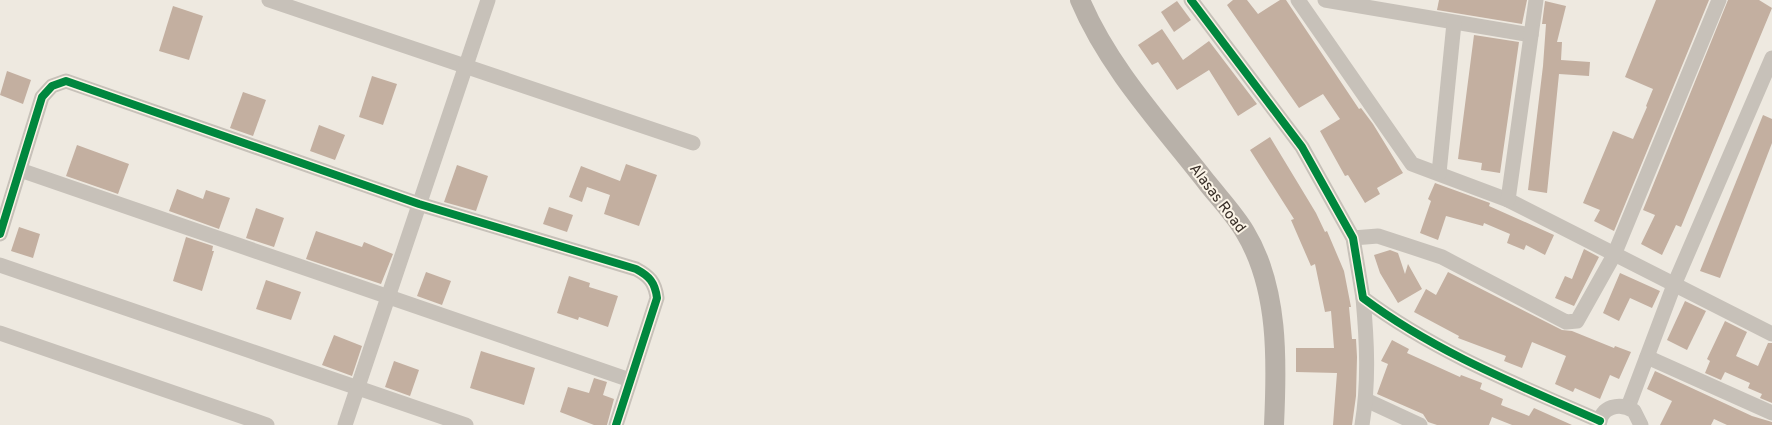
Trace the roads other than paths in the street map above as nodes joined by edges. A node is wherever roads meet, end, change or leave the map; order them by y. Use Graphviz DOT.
graph roads {
  1 [pos="269,0"];
  2 [pos="488,0"];
  3 [pos="1080,0"];
  4 [pos="1191,0"];
  5 [pos="1298,0"];
  6 [pos="1325,0"];
  7 [pos="1536,0"];
  8 [pos="1719,0"];
  9 [pos="1454,23"];
  10 [pos="1531,36"];
  11 [pos="1772,58"];
  12 [pos="466,68"];
  13 [pos="694,143"];
  14 [pos="20,170"];
  15 [pos="1439,173"];
  16 [pos="1508,200"];
  17 [pos="419,204"];
  18 [pos="0,234"];
  19 [pos="1352,238"];
  20 [pos="1614,255"];
  21 [pos="0,265"];
  22 [pos="1674,285"];
  23 [pos="388,296"];
  24 [pos="1364,298"];
  25 [pos="0,333"];
  26 [pos="1772,334"];
  27 [pos="1647,357"];
  28 [pos="630,380"];
  29 [pos="358,388"];
  30 [pos="1366,400"];
  31 [pos="1628,407"];
  32 [pos="1772,414"];
  33 [pos="1600,423"];
  34 [pos="267,425"];
  35 [pos="345,425"];
  36 [pos="466,425"];
  37 [pos="616,425"];
  38 [pos="1274,425"];
  39 [pos="1362,425"];
  40 [pos="1420,425"];
  41 [pos="1640,425"];
  1 -- 12 [label="street"];
  2 -- 12 [label="street"];
  3 -- 38 [label="street, Alasas Road"];
  4 -- 19 [label="street"];
  5 -- 15 [label="street"];
  6 -- 9 [label="street"];
  7 -- 10 [label="street"];
  8 -- 20 [label="street"];
  9 -- 10 [label="street"];
  9 -- 15 [label="street"];
  10 -- 16 [label="street"];
  11 -- 22 [label="street"];
  12 -- 13 [label="street"];
  12 -- 17 [label="street"];
  14 -- 17 [label="street"];
  14 -- 18 [label="street"];
  14 -- 23 [label="street"];
  15 -- 16 [label="street"];
  16 -- 20 [label="street"];
  17 -- 23 [label="street"];
  17 -- 28 [label="street"];
  19 -- 20 [label="street"];
  19 -- 24 [label="street"];
  20 -- 22 [label="street"];
  21 -- 29 [label="street"];
  22 -- 26 [label="street"];
  22 -- 27 [label="street"];
  23 -- 28 [label="street"];
  23 -- 29 [label="street"];
  24 -- 30 [label="street"];
  24 -- 33 [label="street"];
  25 -- 34 [label="street"];
  27 -- 31 [label="street"];
  27 -- 32 [label="street"];
  28 -- 37 [label="street"];
  29 -- 35 [label="street"];
  29 -- 36 [label="street"];
  30 -- 39 [label="street"];
  30 -- 40 [label="street"];
  31 -- 33 [label="street"];
  31 -- 41 [label="street"];
}
